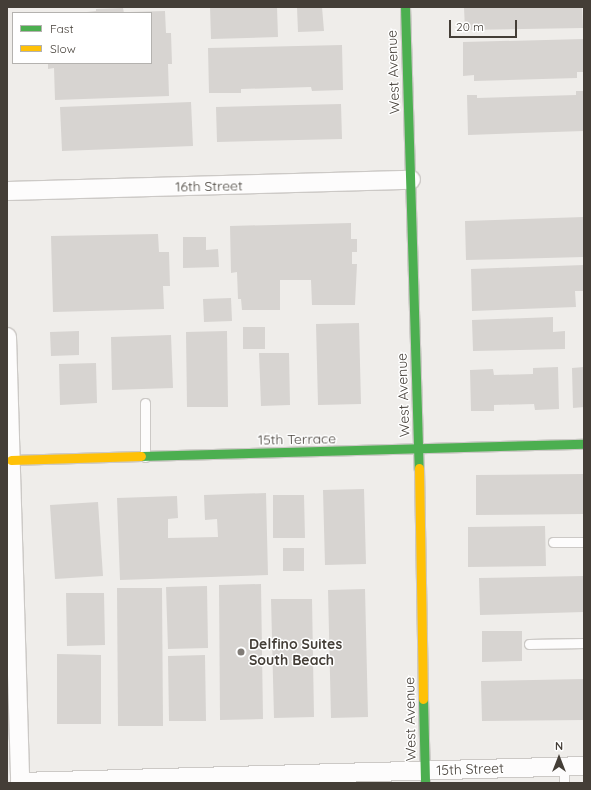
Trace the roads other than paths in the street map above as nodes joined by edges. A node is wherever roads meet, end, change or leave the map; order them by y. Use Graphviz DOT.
graph roads {
  1 [pos="405,7"];
  2 [pos="411,180"];
  3 [pos="7,191"];
  4 [pos="7,337"];
  5 [pos="145,404"];
  6 [pos="584,444"];
  7 [pos="419,450"];
  8 [pos="145,457"];
  9 [pos="11,460"];
  10 [pos="553,542"];
  11 [pos="584,542"];
  12 [pos="10,562"];
  13 [pos="584,643"];
  14 [pos="529,644"];
  15 [pos="584,766"];
  16 [pos="564,775"];
  17 [pos="425,777"];
  18 [pos="20,782"];
  1 -- 2 [label="street, West Avenue"];
  2 -- 3 [label="street, 16th Street"];
  2 -- 7 [label="street, West Avenue"];
  4 -- 9 [label="street"];
  5 -- 8 [label="lane"];
  6 -- 7 [label="street, 15th Terrace"];
  7 -- 8 [label="street, 15th Terrace"];
  7 -- 17 [label="street, West Avenue"];
  8 -- 9 [label="street, 15th Terrace"];
  9 -- 12 [label="street"];
  10 -- 11 [label="lane"];
  12 -- 18 [label="street"];
  13 -- 14 [label="lane"];
  15 -- 16 [label="street, 15th Street"];
  16 -- 17 [label="street, 15th Street"];
  17 -- 18 [label="street, 15th Street"];
}
